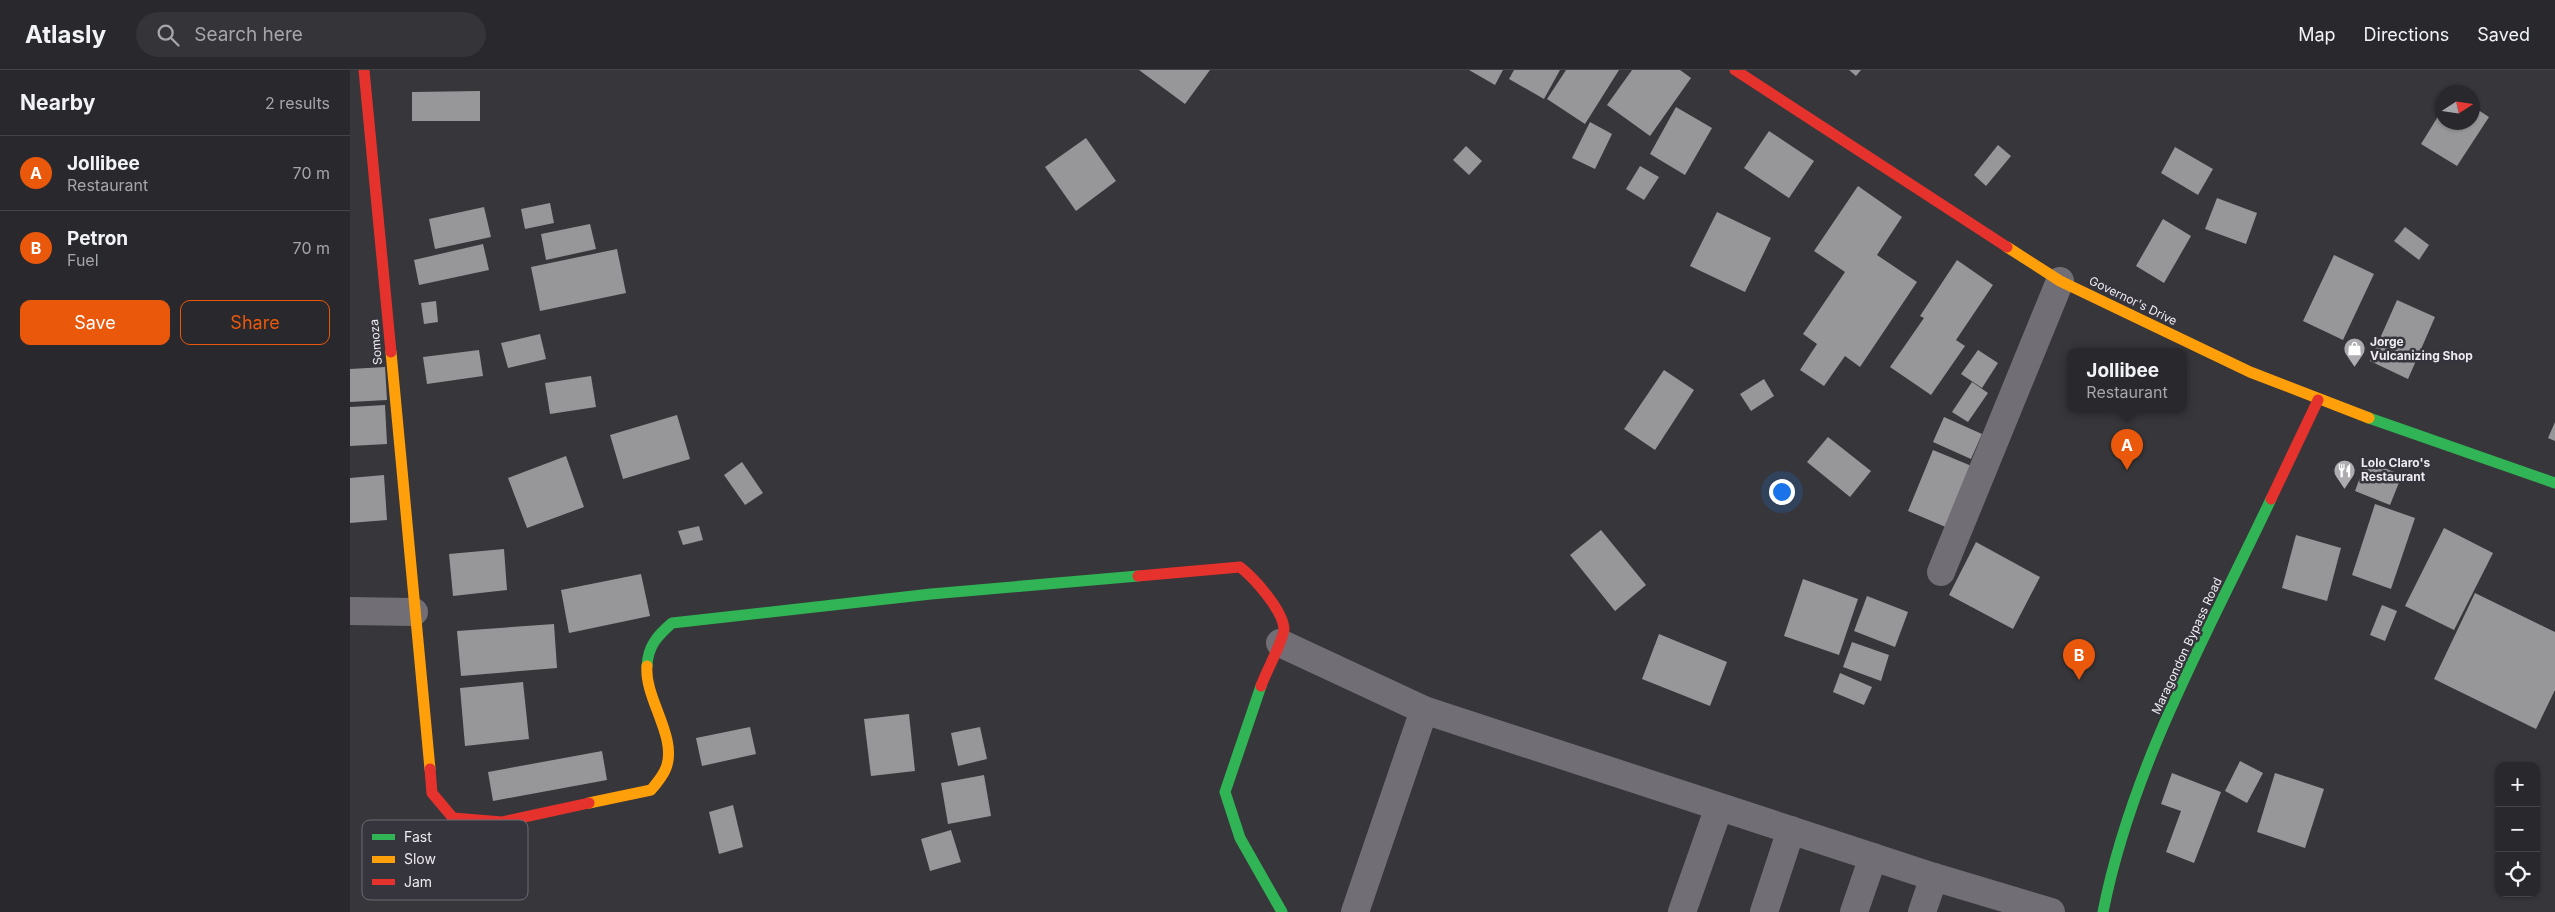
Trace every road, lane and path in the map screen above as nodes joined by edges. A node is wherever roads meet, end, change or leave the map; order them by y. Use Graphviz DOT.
graph roads {
  1 [pos="364,70"];
  2 [pos="1735,70"];
  3 [pos="2060,280"];
  4 [pos="2318,400"];
  5 [pos="2555,483"];
  6 [pos="1941,572"];
  7 [pos="350,611"];
  8 [pos="414,612"];
  9 [pos="1280,643"];
  10 [pos="1424,710"];
  11 [pos="1719,807"];
  12 [pos="478,820"];
  13 [pos="511,820"];
  14 [pos="1791,830"];
  15 [pos="1873,857"];
  16 [pos="1934,877"];
  17 [pos="1282,912"];
  18 [pos="1355,912"];
  19 [pos="1682,912"];
  20 [pos="1764,912"];
  21 [pos="1854,912"];
  22 [pos="1922,912"];
  23 [pos="2051,912"];
  24 [pos="2103,912"];
  1 -- 8 [label="street, Somoza"];
  2 -- 3 [label="street, Governor's Drive"];
  3 -- 4 [label="street, Governor's Drive"];
  3 -- 6 [label="street"];
  4 -- 5 [label="street, Governor's Drive"];
  4 -- 24 [label="street, Maragondon Bypass Road"];
  7 -- 8 [label="street"];
  8 -- 12 [label="street, Somoza"];
  9 -- 10 [label="street"];
  9 -- 13 [label="street, Somoza"];
  9 -- 17 [label="street"];
  10 -- 11 [label="street"];
  10 -- 18 [label="street"];
  11 -- 14 [label="street"];
  11 -- 19 [label="street"];
  14 -- 15 [label="street"];
  14 -- 20 [label="street"];
  15 -- 16 [label="street"];
  15 -- 21 [label="street"];
  16 -- 22 [label="street"];
  16 -- 23 [label="street"];
}
